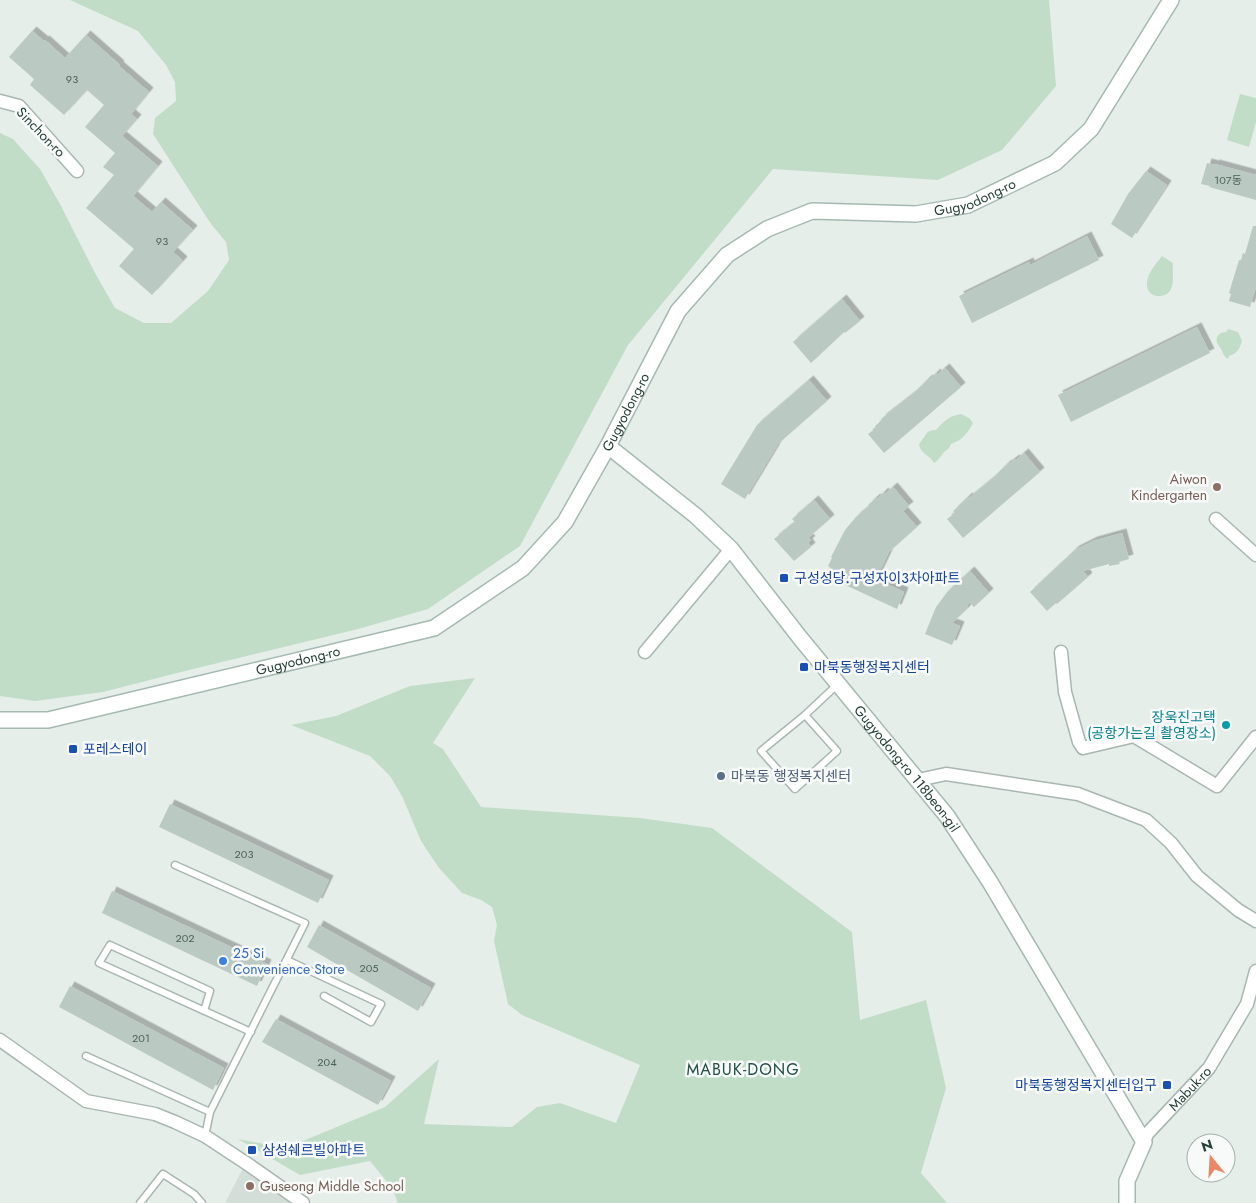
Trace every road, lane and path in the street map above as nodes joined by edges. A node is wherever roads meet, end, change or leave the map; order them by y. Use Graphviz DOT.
graph roads {
  1 [pos="1171,0"];
  2 [pos="0,101"];
  3 [pos="77,171"];
  4 [pos="608,446"];
  5 [pos="1216,519"];
  6 [pos="731,549"];
  7 [pos="1256,555"];
  8 [pos="645,652"];
  9 [pos="1061,652"];
  10 [pos="838,684"];
  11 [pos="805,715"];
  12 [pos="0,720"];
  13 [pos="1256,737"];
  14 [pos="918,780"];
  15 [pos="175,866"];
  16 [pos="1256,921"];
  17 [pos="287,960"];
  18 [pos="1256,971"];
  19 [pos="324,996"];
  20 [pos="204,1011"];
  21 [pos="251,1032"];
  22 [pos="0,1040"];
  23 [pos="86,1056"];
  24 [pos="210,1112"];
  25 [pos="205,1136"];
  26 [pos="1144,1142"];
  27 [pos="140,1203"];
  28 [pos="202,1203"];
  29 [pos="303,1203"];
  30 [pos="1127,1203"];
  1 -- 4 [label="street, Gugyodong-ro"];
  2 -- 3 [label="street, Sinchon-ro"];
  4 -- 6 [label="street, Gugyodong-ro 118beon-gil"];
  4 -- 12 [label="street, Gugyodong-ro"];
  5 -- 7 [label="street"];
  6 -- 8 [label="street"];
  6 -- 10 [label="street, Gugyodong-ro 118beon-gil"];
  9 -- 13 [label="street"];
  10 -- 11 [label="lane"];
  10 -- 14 [label="street, Gugyodong-ro 118beon-gil"];
  11 -- 11 [label="lane"];
  14 -- 16 [label="street"];
  14 -- 26 [label="street, Gugyodong-ro 118beon-gil"];
  15 -- 17 [label="lane"];
  17 -- 19 [label="lane"];
  17 -- 21 [label="lane"];
  18 -- 26 [label="street, Mabuk-ro"];
  20 -- 20 [label="lane"];
  20 -- 21 [label="lane"];
  21 -- 24 [label="lane"];
  22 -- 25 [label="street"];
  23 -- 24 [label="lane"];
  24 -- 25 [label="lane"];
  25 -- 29 [label="street"];
  26 -- 30 [label="street, Mabuk-ro"];
  27 -- 28 [label="lane"];
}
